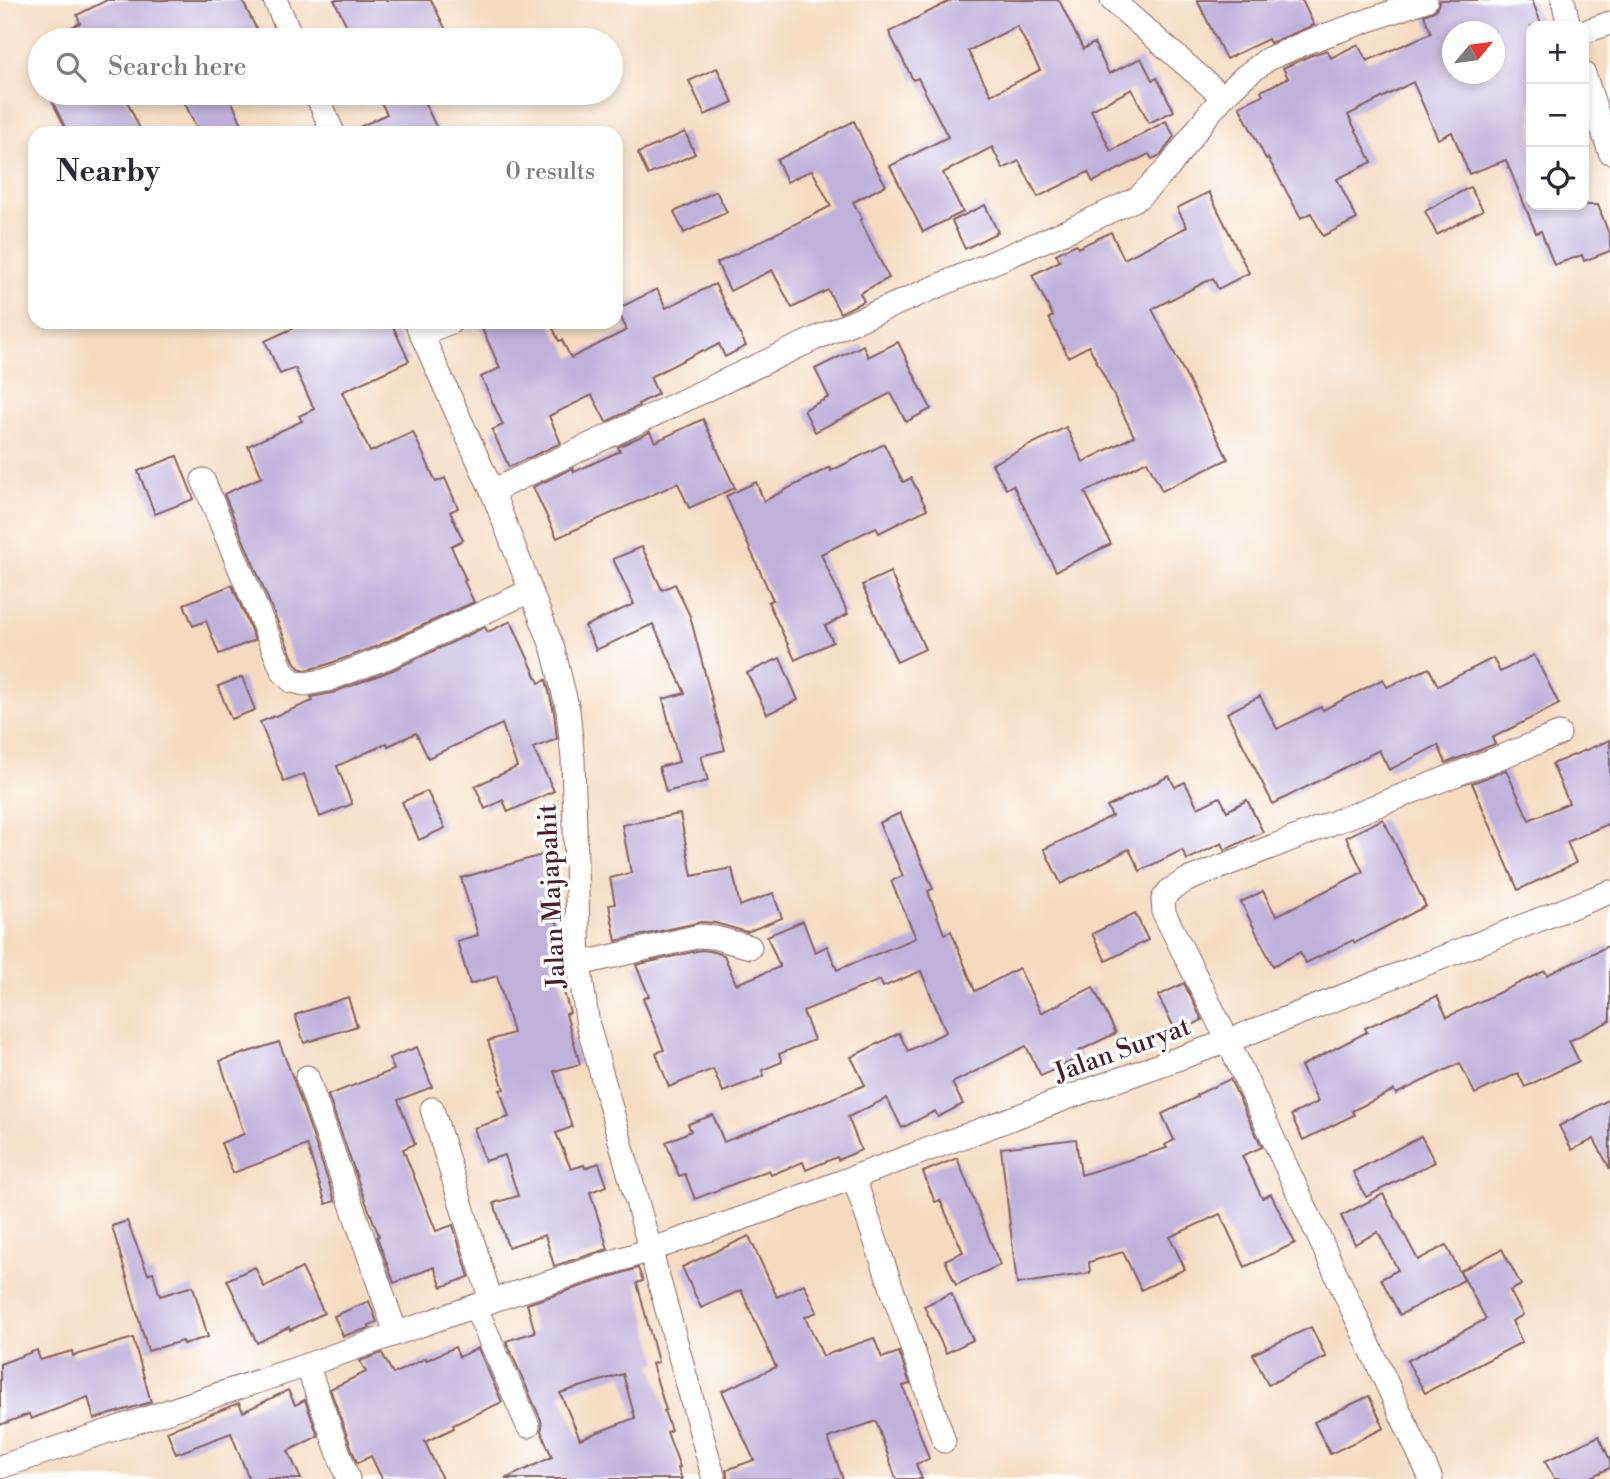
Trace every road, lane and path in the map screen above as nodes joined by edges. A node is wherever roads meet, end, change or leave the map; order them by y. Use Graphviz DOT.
graph roads {
  1 [pos="275,0"];
  2 [pos="1112,0"];
  3 [pos="1426,0"];
  4 [pos="1563,0"];
  5 [pos="1568,21"];
  6 [pos="1610,23"];
  7 [pos="288,28"];
  8 [pos="1589,30"];
  9 [pos="1587,84"];
  10 [pos="321,105"];
  11 [pos="1215,107"];
  12 [pos="331,126"];
  13 [pos="1610,152"];
  14 [pos="419,329"];
  15 [pos="203,480"];
  16 [pos="492,491"];
  17 [pos="530,591"];
  18 [pos="1559,734"];
  19 [pos="1610,892"];
  20 [pos="750,947"];
  21 [pos="579,964"];
  22 [pos="1228,1041"];
  23 [pos="307,1077"];
  24 [pos="432,1109"];
  25 [pos="854,1178"];
  26 [pos="650,1250"];
  27 [pos="483,1304"];
  28 [pos="396,1333"];
  29 [pos="307,1365"];
  30 [pos="528,1426"];
  31 [pos="944,1441"];
  32 [pos="2,1471"];
  33 [pos="348,1479"];
  34 [pos="714,1479"];
  35 [pos="1431,1479"];
  1 -- 7 [label="street"];
  2 -- 11 [label="street"];
  3 -- 11 [label="street"];
  4 -- 5 [label="street"];
  6 -- 8 [label="street"];
  9 -- 13 [label="street"];
  10 -- 12 [label="street"];
  11 -- 16 [label="street"];
  14 -- 16 [label="street, Jalan Majapahit"];
  15 -- 17 [label="street"];
  16 -- 17 [label="street, Jalan Majapahit"];
  17 -- 21 [label="street, Jalan Majapahit"];
  18 -- 22 [label="street"];
  19 -- 22 [label="street, Jalan Suryat"];
  20 -- 21 [label="street"];
  21 -- 26 [label="street, Jalan Majapahit"];
  22 -- 25 [label="street, Jalan Suryat"];
  22 -- 35 [label="street"];
  23 -- 28 [label="street"];
  24 -- 27 [label="street"];
  25 -- 26 [label="street, Jalan Suryat"];
  25 -- 31 [label="street"];
  26 -- 27 [label="street, Jalan Suryat"];
  26 -- 34 [label="street, Jalan Majapahit"];
  27 -- 28 [label="street, Jalan Suryat"];
  27 -- 30 [label="street"];
  28 -- 29 [label="street, Jalan Suryat"];
  29 -- 32 [label="street, Jalan Suryat"];
  29 -- 33 [label="street"];
}
